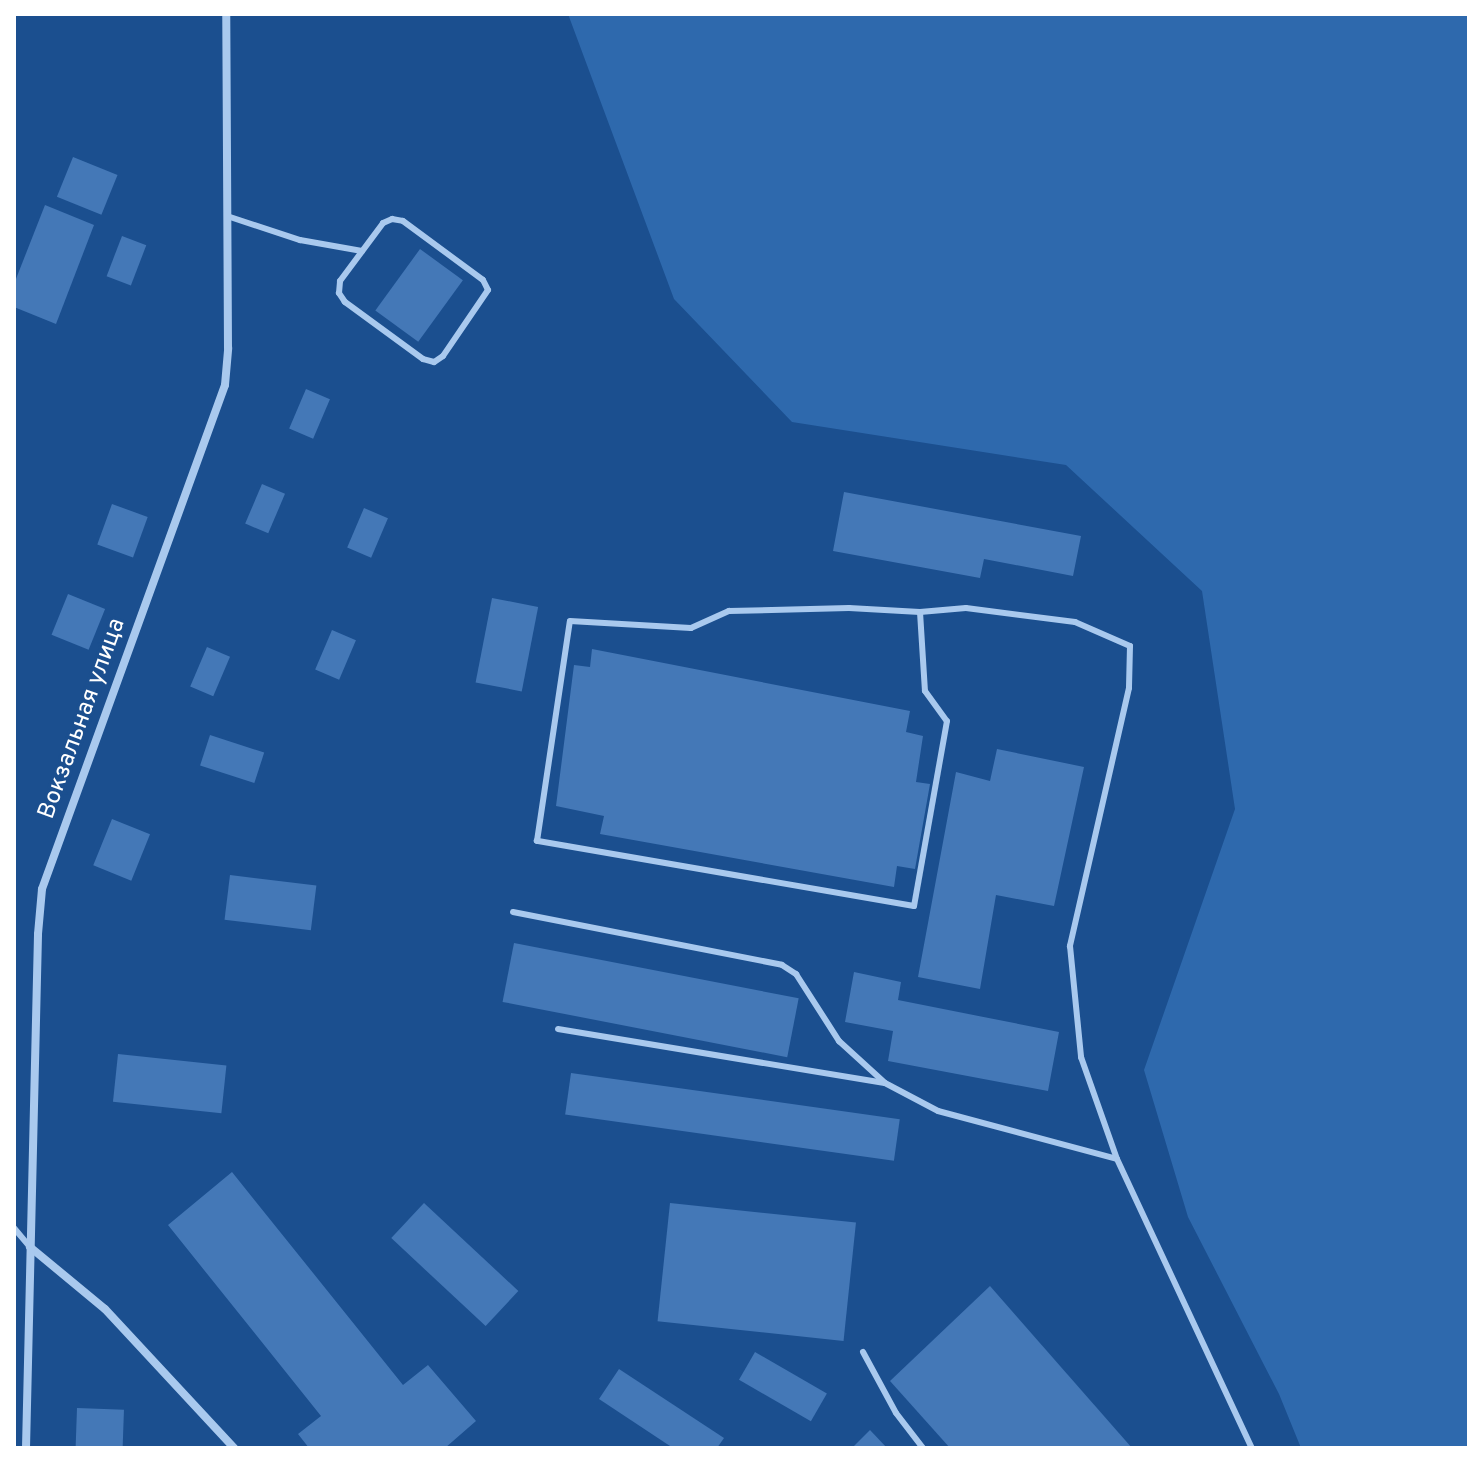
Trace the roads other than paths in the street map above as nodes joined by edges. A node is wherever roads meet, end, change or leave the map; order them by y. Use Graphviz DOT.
graph roads {
  1 [pos="226,14"];
  2 [pos="227,216"];
  3 [pos="362,251"];
  4 [pos="920,612"];
  5 [pos="513,912"];
  6 [pos="558,1029"];
  7 [pos="885,1083"];
  8 [pos="1117,1159"];
  9 [pos="14,1228"];
  10 [pos="30,1247"];
  11 [pos="863,1352"];
  12 [pos="26,1448"];
  13 [pos="234,1448"];
  14 [pos="923,1448"];
  15 [pos="1252,1448"];
  1 -- 2 [label="street, Вокзальная улица"];
  2 -- 3 [label="lane"];
  2 -- 10 [label="street, Вокзальная улица"];
  3 -- 3 [label="lane"];
  4 -- 4 [label="lane"];
  4 -- 8 [label="lane"];
  5 -- 7 [label="lane"];
  6 -- 7 [label="lane"];
  7 -- 8 [label="lane"];
  8 -- 15 [label="lane"];
  9 -- 10 [label="lane"];
  10 -- 12 [label="street, Вокзальная улица"];
  10 -- 13 [label="street"];
  11 -- 14 [label="lane"];
}
